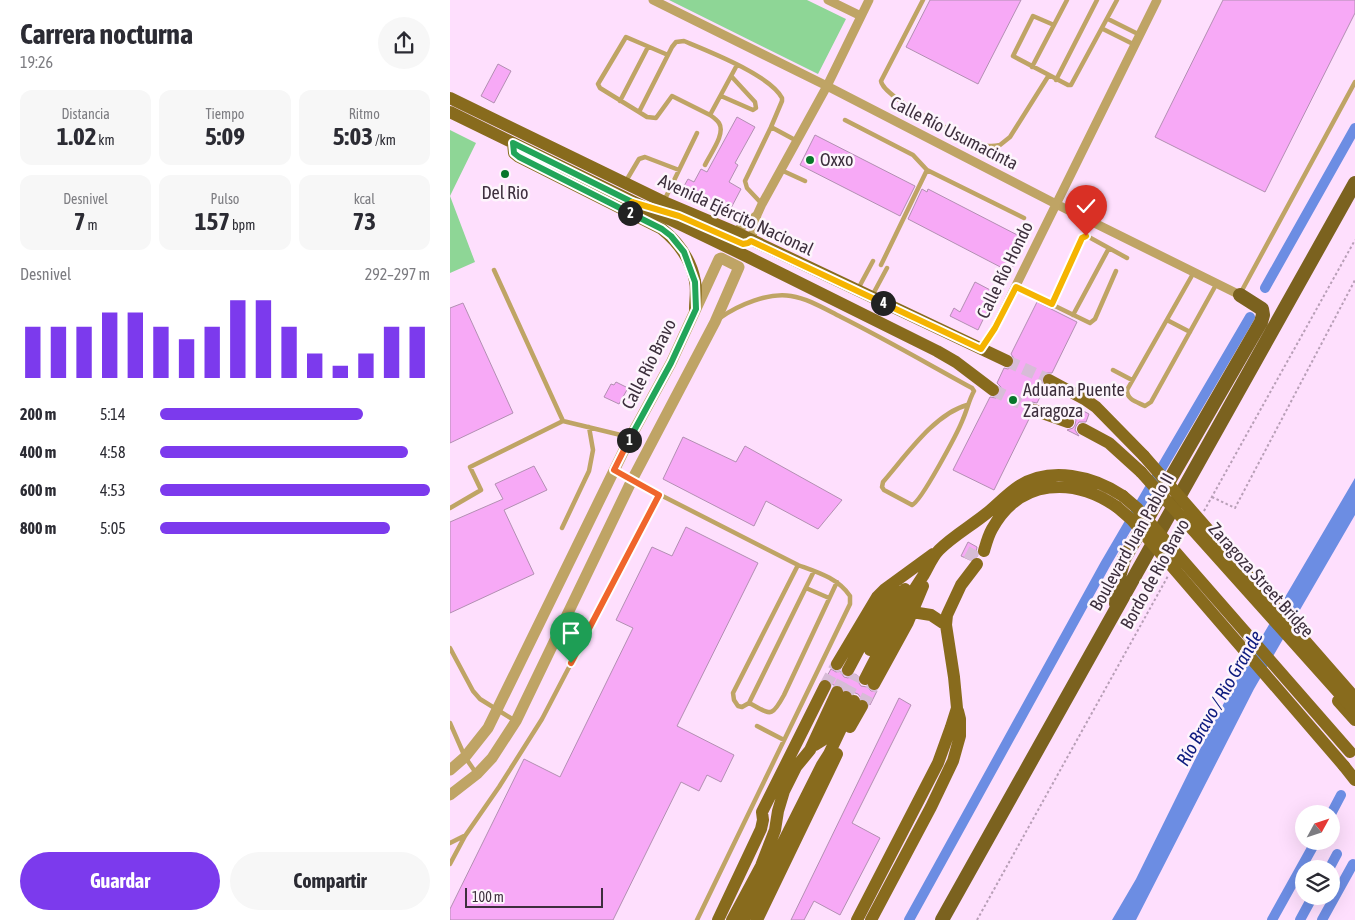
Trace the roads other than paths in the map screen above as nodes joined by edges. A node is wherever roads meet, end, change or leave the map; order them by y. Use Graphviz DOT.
graph roads {
  1 [pos="653,0"];
  2 [pos="828,0"];
  3 [pos="869,0"];
  4 [pos="923,0"];
  5 [pos="1067,0"];
  6 [pos="1097,0"];
  7 [pos="1117,0"];
  8 [pos="1157,0"];
  9 [pos="861,16"];
  10 [pos="1108,19"];
  11 [pos="1054,25"];
  12 [pos="1103,28"];
  13 [pos="1140,35"];
  14 [pos="1135,45"];
  15 [pos="648,47"];
  16 [pos="668,55"];
  17 [pos="737,65"];
  18 [pos="1032,67"];
  19 [pos="1050,75"];
  20 [pos="732,77"];
  21 [pos="1056,80"];
  22 [pos="1355,82"];
  23 [pos="827,86"];
  24 [pos="721,96"];
  25 [pos="450,98"];
  26 [pos="620,101"];
  27 [pos="450,112"];
  28 [pos="639,112"];
  29 [pos="710,115"];
  30 [pos="845,120"];
  31 [pos="771,128"];
  32 [pos="697,133"];
  33 [pos="797,141"];
  34 [pos="513,143"];
  35 [pos="705,165"];
  36 [pos="679,170"];
  37 [pos="781,170"];
  38 [pos="927,170"];
  39 [pos="805,181"];
  40 [pos="625,183"];
  41 [pos="1355,184"];
  42 [pos="664,202"];
  43 [pos="636,203"];
  44 [pos="762,204"];
  45 [pos="1056,204"];
  46 [pos="757,215"];
  47 [pos="1024,218"];
  48 [pos="735,232"];
  49 [pos="751,241"];
  50 [pos="1109,248"];
  51 [pos="1127,258"];
  52 [pos="873,261"];
  53 [pos="881,265"];
  54 [pos="887,268"];
  55 [pos="494,270"];
  56 [pos="1116,271"];
  57 [pos="1194,272"];
  58 [pos="1217,283"];
  59 [pos="1016,287"];
  60 [pos="857,290"];
  61 [pos="1240,295"];
  62 [pos="871,297"];
  63 [pos="1052,304"];
  64 [pos="696,309"];
  65 [pos="1073,315"];
  66 [pos="1167,320"];
  67 [pos="715,322"];
  68 [pos="1190,332"];
  69 [pos="981,349"];
  70 [pos="1007,361"];
  71 [pos="1114,370"];
  72 [pos="1049,380"];
  73 [pos="1132,380"];
  74 [pos="993,390"];
  75 [pos="650,401"];
  76 [pos="967,405"];
  77 [pos="668,410"];
  78 [pos="1034,410"];
  79 [pos="563,421"];
  80 [pos="1068,422"];
  81 [pos="589,427"];
  82 [pos="1082,429"];
  83 [pos="630,438"];
  84 [pos="614,470"];
  85 [pos="632,480"];
  86 [pos="659,495"];
  87 [pos="1120,501"];
  88 [pos="450,508"];
  89 [pos="562,528"];
  90 [pos="980,549"];
  91 [pos="938,551"];
  92 [pos="973,562"];
  93 [pos="798,565"];
  94 [pos="814,571"];
  95 [pos="836,582"];
  96 [pos="806,588"];
  97 [pos="829,598"];
  98 [pos="1116,609"];
  99 [pos="912,612"];
  100 [pos="946,625"];
  101 [pos="1287,635"];
  102 [pos="450,648"];
  103 [pos="856,675"];
  104 [pos="845,697"];
  105 [pos="1355,698"];
  106 [pos="749,703"];
  107 [pos="957,708"];
  108 [pos="497,710"];
  109 [pos="1355,711"];
  110 [pos="1355,720"];
  111 [pos="516,721"];
  112 [pos="450,723"];
  113 [pos="757,726"];
  114 [pos="456,737"];
  115 [pos="784,740"];
  116 [pos="823,740"];
  117 [pos="450,741"];
  118 [pos="810,750"];
  119 [pos="1353,755"];
  120 [pos="465,757"];
  121 [pos="827,758"];
  122 [pos="450,770"];
  123 [pos="477,774"];
  124 [pos="1355,780"];
  125 [pos="450,795"];
  126 [pos="465,836"];
  127 [pos="450,843"];
  128 [pos="450,864"];
  129 [pos="697,920"];
  130 [pos="718,920"];
  131 [pos="732,920"];
  132 [pos="744,920"];
  133 [pos="757,920"];
  134 [pos="857,920"];
  135 [pos="871,920"];
  136 [pos="942,920"];
  1 -- 23 [label="street, Calle Río Usumacinta"];
  2 -- 9 [label="street"];
  3 -- 9 [label="street"];
  4 -- 19 [label="lane"];
  5 -- 11 [label="lane"];
  6 -- 21 [label="lane"];
  7 -- 10 [label="lane"];
  8 -- 13 [label="street, Calle Río Hondo"];
  9 -- 23 [label="street"];
  10 -- 12 [label="lane"];
  10 -- 13 [label="lane"];
  11 -- 18 [label="lane"];
  11 -- 18 [label="lane"];
  12 -- 14 [label="lane"];
  12 -- 21 [label="lane"];
  13 -- 14 [label="street, Calle Río Hondo"];
  14 -- 45 [label="street, Calle Río Hondo"];
  15 -- 16 [label="lane"];
  15 -- 26 [label="lane"];
  15 -- 26 [label="lane"];
  16 -- 17 [label="lane"];
  16 -- 28 [label="lane"];
  17 -- 20 [label="lane"];
  17 -- 31 [label="lane"];
  18 -- 19 [label="lane"];
  19 -- 21 [label="lane"];
  20 -- 24 [label="lane"];
  20 -- 24 [label="lane"];
  22 -- 61 [label="lane"];
  23 -- 33 [label="street"];
  23 -- 45 [label="street, Calle Río Usumacinta"];
  24 -- 29 [label="lane"];
  25 -- 40 [label="main road, Avenida Ejército Nacional"];
  26 -- 28 [label="lane"];
  27 -- 34 [label="main road, Avenida Ejército Nacional"];
  28 -- 29 [label="lane"];
  29 -- 35 [label="lane"];
  30 -- 38 [label="lane"];
  31 -- 33 [label="lane"];
  31 -- 44 [label="lane"];
  32 -- 36 [label="lane"];
  33 -- 37 [label="street"];
  34 -- 43 [label="main road, Avenida Ejército Nacional"];
  34 -- 64 [label="main road"];
  36 -- 40 [label="lane"];
  36 -- 42 [label="lane"];
  37 -- 39 [label="lane"];
  37 -- 44 [label="street"];
  38 -- 47 [label="lane"];
  38 -- 53 [label="lane"];
  40 -- 42 [label="main road, Avenida Ejército Nacional"];
  41 -- 98 [label="highway, Boulevard Juan Pablo II"];
  42 -- 48 [label="main road, Avenida Ejército Nacional"];
  43 -- 49 [label="main road"];
  43 -- 74 [label="main road, Avenida Ejército Nacional"];
  44 -- 46 [label="street"];
  45 -- 57 [label="street, Calle Río Usumacinta"];
  45 -- 59 [label="street, Calle Río Hondo"];
  46 -- 48 [label="street"];
  46 -- 49 [label="street"];
  48 -- 49 [label="main road, Avenida Ejército Nacional"];
  49 -- 60 [label="main road, Avenida Ejército Nacional"];
  50 -- 51 [label="lane"];
  50 -- 63 [label="lane"];
  50 -- 65 [label="lane"];
  52 -- 60 [label="lane"];
  54 -- 62 [label="lane"];
  55 -- 79 [label="lane"];
  56 -- 65 [label="lane"];
  57 -- 58 [label="street, Calle Río Usumacinta"];
  57 -- 66 [label="lane"];
  58 -- 61 [label="street, Calle Río Usumacinta"];
  58 -- 68 [label="lane"];
  59 -- 63 [label="lane"];
  59 -- 69 [label="street, Calle Río Hondo"];
  60 -- 62 [label="main road, Avenida Ejército Nacional"];
  61 -- 98 [label="highway"];
  62 -- 69 [label="main road, Avenida Ejército Nacional"];
  63 -- 65 [label="lane"];
  64 -- 67 [label="street, Calle Río Bravo"];
  64 -- 75 [label="street, Calle Río Bravo"];
  66 -- 68 [label="lane"];
  66 -- 73 [label="lane"];
  67 -- 76 [label="lane"];
  67 -- 77 [label="street, Calle Río Bravo"];
  68 -- 73 [label="lane"];
  69 -- 70 [label="main road, Avenida Ejército Nacional"];
  71 -- 73 [label="lane"];
  72 -- 105 [label="main road, bridge"];
  75 -- 77 [label="street"];
  75 -- 83 [label="street, Calle Río Bravo"];
  76 -- 76 [label="lane"];
  77 -- 85 [label="street, Calle Río Bravo"];
  78 -- 80 [label="main road"];
  79 -- 81 [label="lane"];
  79 -- 88 [label="lane"];
  81 -- 83 [label="lane"];
  81 -- 89 [label="lane"];
  82 -- 101 [label="main road, Zaragoza Street Bridge, bridge"];
  83 -- 84 [label="street, Calle Río Bravo"];
  84 -- 85 [label="street"];
  84 -- 108 [label="street, Calle Río Bravo"];
  85 -- 86 [label="lane"];
  85 -- 111 [label="street, Calle Río Bravo"];
  86 -- 93 [label="lane"];
  86 -- 126 [label="lane"];
  87 -- 90 [label="main road"];
  87 -- 91 [label="main road"];
  87 -- 119 [label="main road, bridge"];
  87 -- 124 [label="main road, bridge"];
  91 -- 99 [label="main road"];
  91 -- 103 [label="main road"];
  91 -- 103 [label="main road"];
  92 -- 100 [label="main road"];
  93 -- 94 [label="lane"];
  93 -- 106 [label="lane"];
  94 -- 95 [label="lane"];
  94 -- 96 [label="lane"];
  95 -- 97 [label="lane"];
  95 -- 115 [label="lane"];
  96 -- 97 [label="lane"];
  96 -- 106 [label="lane"];
  97 -- 106 [label="lane"];
  98 -- 136 [label="highway, Boulevard Juan Pablo II"];
  99 -- 100 [label="main road"];
  99 -- 103 [label="main road"];
  100 -- 107 [label="main road"];
  101 -- 109 [label="main road, Zaragoza Street Bridge, bridge"];
  101 -- 110 [label="main road"];
  102 -- 108 [label="lane"];
  104 -- 116 [label="main road"];
  104 -- 118 [label="main road"];
  104 -- 121 [label="main road"];
  104 -- 130 [label="main road"];
  104 -- 133 [label="main road"];
  107 -- 134 [label="main road"];
  107 -- 135 [label="main road"];
  108 -- 111 [label="lane"];
  108 -- 120 [label="street, Calle Río Bravo"];
  111 -- 123 [label="street, Calle Río Bravo"];
  112 -- 114 [label="lane"];
  113 -- 115 [label="lane"];
  114 -- 117 [label="lane"];
  114 -- 120 [label="lane"];
  115 -- 129 [label="lane"];
  116 -- 118 [label="main road"];
  116 -- 121 [label="main road"];
  118 -- 131 [label="main road"];
  120 -- 122 [label="street, Calle Río Bravo"];
  120 -- 123 [label="lane"];
  121 -- 132 [label="main road"];
  123 -- 125 [label="street, Calle Río Bravo"];
  126 -- 127 [label="lane"];
  126 -- 128 [label="lane"];
}
